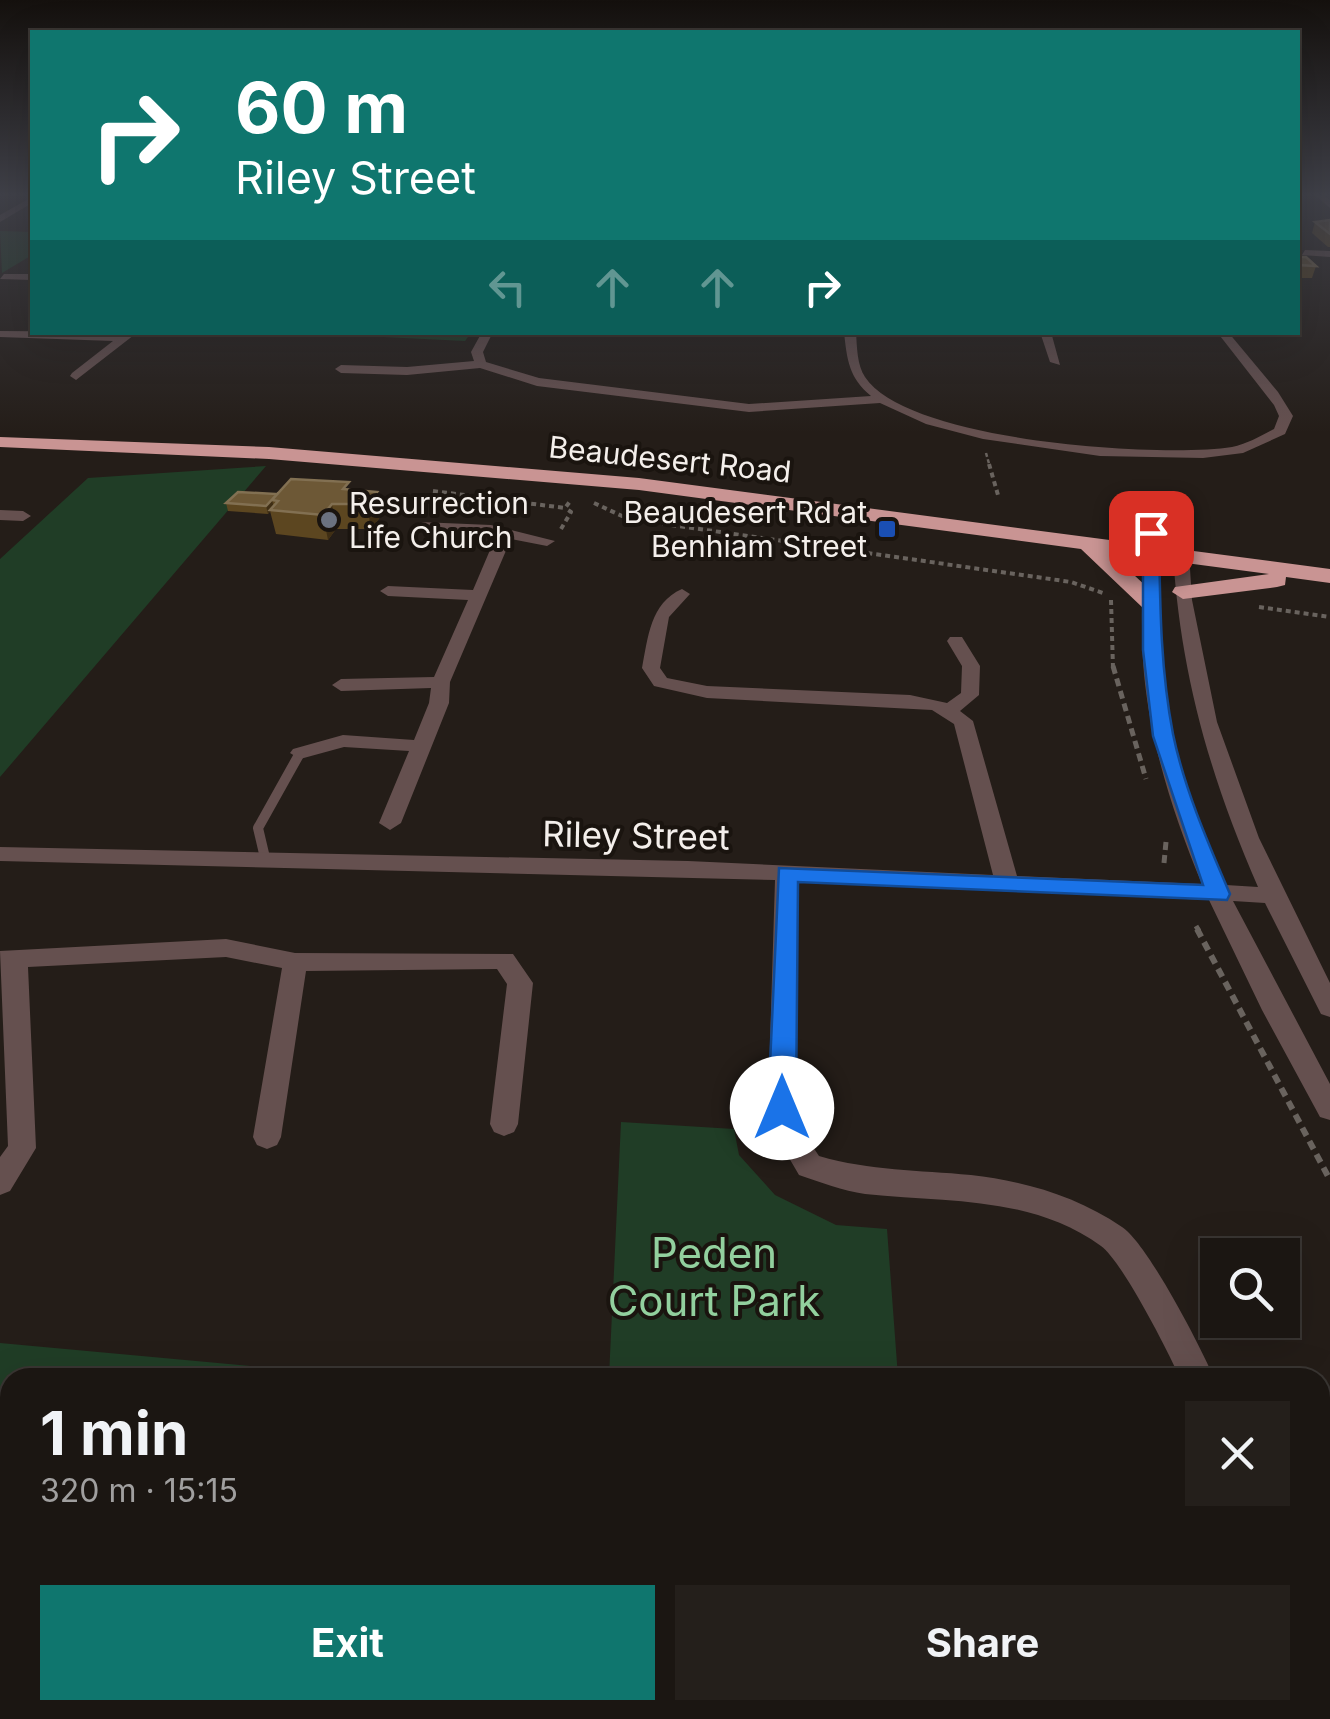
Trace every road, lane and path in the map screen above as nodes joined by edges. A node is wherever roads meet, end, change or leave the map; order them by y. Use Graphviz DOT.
graph roads {
  1 [pos="4,276"];
  2 [pos="30,277"];
  3 [pos="0,334"];
  4 [pos="30,334"];
  5 [pos="127,335"];
  6 [pos="486,335"];
  7 [pos="850,335"];
  8 [pos="1047,335"];
  9 [pos="1224,335"];
  10 [pos="1056,362"];
  11 [pos="481,364"];
  12 [pos="342,369"];
  13 [pos="76,376"];
  14 [pos="881,399"];
  15 [pos="0,428"];
  16 [pos="982,436"];
  17 [pos="0,442"];
  18 [pos="433,490"];
  19 [pos="998,495"];
  20 [pos="580,497"];
  21 [pos="590,499"];
  22 [pos="565,508"];
  23 [pos="0,515"];
  24 [pos="23,516"];
  25 [pos="420,527"];
  26 [pos="505,534"];
  27 [pos="547,540"];
  28 [pos="1151,542"];
  29 [pos="1087,543"];
  30 [pos="1180,546"];
  31 [pos="1330,557"];
  32 [pos="1320,575"];
  33 [pos="388,591"];
  34 [pos="1182,592"];
  35 [pos="682,594"];
  36 [pos="480,595"];
  37 [pos="1151,602"];
  38 [pos="1252,606"];
  39 [pos="1330,617"];
  40 [pos="956,641"];
  41 [pos="440,682"];
  42 [pos="341,685"];
  43 [pos="949,710"];
  44 [pos="421,746"];
  45 [pos="300,753"];
  46 [pos="1150,789"];
  47 [pos="390,823"];
  48 [pos="1164,833"];
  49 [pos="0,854"];
  50 [pos="266,862"];
  51 [pos="1164,863"];
  52 [pos="787,874"];
  53 [pos="1008,883"];
  54 [pos="1218,894"];
  55 [pos="1271,895"];
  56 [pos="1196,926"];
  57 [pos="8,960"];
  58 [pos="295,962"];
  59 [pos="1330,1006"];
  60 [pos="1330,1110"];
  61 [pos="504,1124"];
  62 [pos="267,1137"];
  63 [pos="1330,1180"];
  64 [pos="0,1182"];
  65 [pos="1192,1368"];
  1 -- 2 [label="street"];
  3 -- 4 [label="street"];
  5 -- 13 [label="street"];
  6 -- 11 [label="street"];
  7 -- 14 [label="street"];
  8 -- 10 [label="street"];
  9 -- 16 [label="street"];
  11 -- 12 [label="street"];
  11 -- 14 [label="street"];
  14 -- 16 [label="street"];
  15 -- 28 [label="highway, Beaudesert Road"];
  16 -- 19 [label="path"];
  17 -- 29 [label="highway, Beaudesert Road"];
  18 -- 22 [label="path"];
  20 -- 22 [label="path"];
  21 -- 46 [label="path"];
  22 -- 27 [label="path"];
  23 -- 24 [label="street"];
  25 -- 26 [label="street"];
  26 -- 27 [label="street"];
  26 -- 36 [label="street"];
  28 -- 29 [label="highway, Beaudesert Road"];
  28 -- 30 [label="highway, Beaudesert Road"];
  28 -- 37 [label="street"];
  29 -- 37 [label="highway"];
  30 -- 31 [label="highway, Beaudesert Road"];
  30 -- 32 [label="highway, Beaudesert Road"];
  30 -- 34 [label="street"];
  32 -- 34 [label="highway"];
  33 -- 36 [label="street"];
  34 -- 55 [label="street"];
  35 -- 43 [label="street"];
  36 -- 41 [label="street"];
  37 -- 54 [label="street"];
  38 -- 39 [label="path"];
  40 -- 43 [label="street"];
  41 -- 42 [label="street"];
  41 -- 44 [label="street"];
  43 -- 53 [label="street"];
  44 -- 45 [label="street"];
  44 -- 47 [label="street"];
  45 -- 50 [label="lane"];
  48 -- 51 [label="path"];
  49 -- 50 [label="street, Riley Street"];
  50 -- 52 [label="street, Riley Street"];
  52 -- 53 [label="street, Riley Street"];
  52 -- 65 [label="street"];
  53 -- 54 [label="street, Riley Street"];
  54 -- 55 [label="street, Riley Street"];
  54 -- 60 [label="street"];
  55 -- 59 [label="street"];
  56 -- 63 [label="path"];
  57 -- 58 [label="street"];
  57 -- 64 [label="street"];
  58 -- 61 [label="street"];
  58 -- 62 [label="street"];
}
